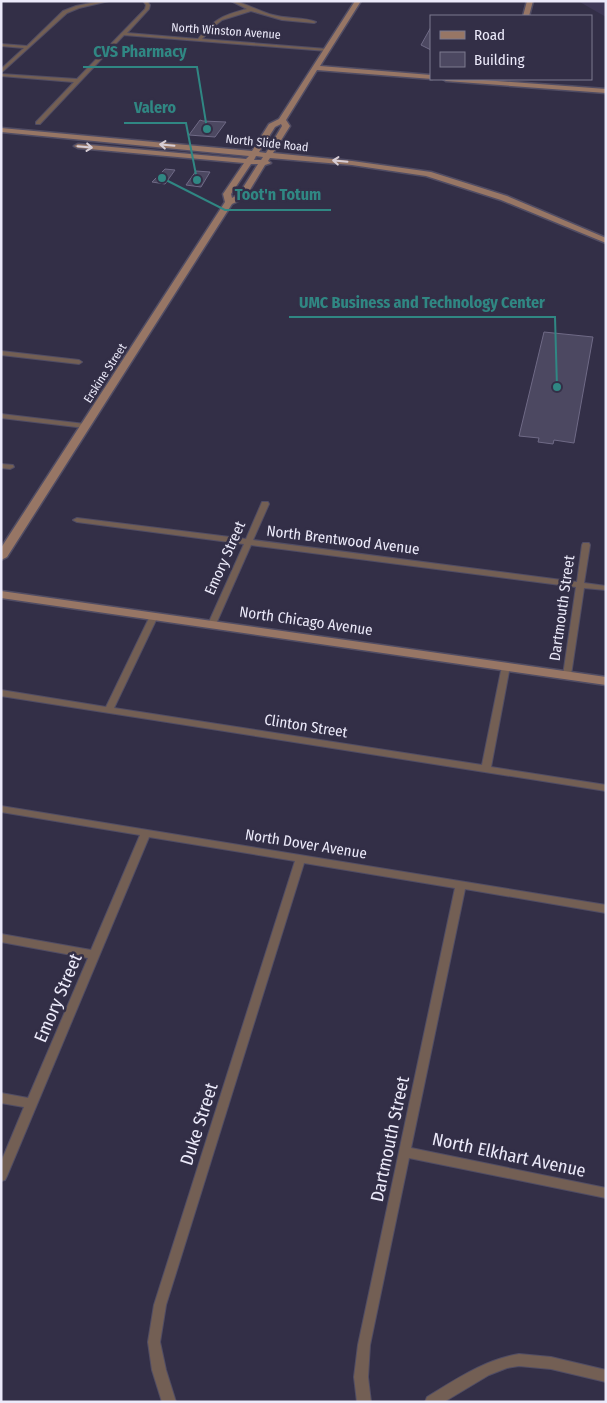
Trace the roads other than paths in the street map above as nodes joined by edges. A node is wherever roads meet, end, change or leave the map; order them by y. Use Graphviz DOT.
graph roads {
  1 [pos="107,1"];
  2 [pos="145,1"];
  3 [pos="233,1"];
  4 [pos="358,1"];
  5 [pos="530,1"];
  6 [pos="250,10"];
  7 [pos="526,15"];
  8 [pos="314,22"];
  9 [pos="123,34"];
  10 [pos="199,40"];
  11 [pos="1,44"];
  12 [pos="28,47"];
  13 [pos="327,50"];
  14 [pos="315,68"];
  15 [pos="1,74"];
  16 [pos="430,78"];
  17 [pos="474,80"];
  18 [pos="78,81"];
  19 [pos="502,81"];
  20 [pos="606,91"];
  21 [pos="282,120"];
  22 [pos="38,123"];
  23 [pos="1,130"];
  24 [pos="110,140"];
  25 [pos="65,145"];
  26 [pos="104,148"];
  27 [pos="254,153"];
  28 [pos="268,155"];
  29 [pos="248,162"];
  30 [pos="263,163"];
  31 [pos="439,180"];
  32 [pos="229,202"];
  33 [pos="606,241"];
  34 [pos="1,353"];
  35 [pos="79,362"];
  36 [pos="1,416"];
  37 [pos="85,426"];
  38 [pos="1,466"];
  39 [pos="10,467"];
  40 [pos="265,504"];
  41 [pos="77,520"];
  42 [pos="248,542"];
  43 [pos="586,545"];
  44 [pos="1,557"];
  45 [pos="581,585"];
  46 [pos="606,588"];
  47 [pos="1,594"];
  48 [pos="154,616"];
  49 [pos="212,624"];
  50 [pos="506,666"];
  51 [pos="567,675"];
  52 [pos="606,681"];
  53 [pos="1,692"];
  54 [pos="109,709"];
  55 [pos="486,769"];
  56 [pos="606,788"];
  57 [pos="1,809"];
  58 [pos="146,833"];
  59 [pos="301,858"];
  60 [pos="461,885"];
  61 [pos="606,909"];
  62 [pos="1,938"];
  63 [pos="95,956"];
  64 [pos="1,1098"];
  65 [pos="32,1104"];
  66 [pos="405,1152"];
  67 [pos="1,1176"];
  68 [pos="606,1193"];
  69 [pos="606,1376"];
  70 [pos="169,1402"];
  71 [pos="364,1402"];
  72 [pos="432,1402"];
  1 -- 12 [label="street"];
  2 -- 9 [label="street"];
  3 -- 6 [label="street"];
  4 -- 13 [label="main road, Erskine Street"];
  5 -- 7 [label="main road"];
  6 -- 8 [label="street"];
  6 -- 10 [label="street"];
  9 -- 10 [label="street, North Winston Avenue"];
  9 -- 18 [label="street"];
  10 -- 13 [label="street, North Winston Avenue"];
  11 -- 12 [label="street"];
  12 -- 15 [label="street"];
  13 -- 14 [label="main road, Erskine Street"];
  14 -- 16 [label="main road"];
  14 -- 21 [label="main road, Erskine Street"];
  15 -- 18 [label="street"];
  17 -- 19 [label="main road"];
  18 -- 22 [label="street"];
  19 -- 20 [label="main road"];
  21 -- 27 [label="main road, Erskine Street"];
  21 -- 28 [label="main road, Erskine Street"];
  23 -- 24 [label="main road, North Slide Road"];
  24 -- 26 [label="main road"];
  27 -- 24 [label="main road, North Slide Road, one-way"];
  25 -- 26 [label="main road, North Slide Road, one-way"];
  26 -- 29 [label="main road, North Slide Road"];
  27 -- 28 [label="main road, North Slide Road"];
  27 -- 29 [label="main road, Erskine Street"];
  28 -- 30 [label="main road, Erskine Street"];
  31 -- 28 [label="main road, North Slide Road, one-way"];
  29 -- 30 [label="main road, North Slide Road"];
  29 -- 32 [label="main road, Erskine Street"];
  30 -- 31 [label="main road, North Slide Road"];
  30 -- 32 [label="main road, Erskine Street"];
  31 -- 33 [label="main road, North Slide Road"];
  32 -- 37 [label="main road, Erskine Street"];
  34 -- 35 [label="street"];
  36 -- 37 [label="street"];
  37 -- 44 [label="main road, Erskine Street"];
  38 -- 39 [label="street"];
  40 -- 42 [label="street, Emory Street"];
  41 -- 42 [label="street, North Brentwood Avenue"];
  42 -- 45 [label="street, North Brentwood Avenue"];
  42 -- 49 [label="street, Emory Street"];
  43 -- 45 [label="street, Dartmouth Street"];
  45 -- 46 [label="street, North Brentwood Avenue"];
  45 -- 51 [label="street, Dartmouth Street"];
  47 -- 48 [label="main road, North Chicago Avenue"];
  48 -- 49 [label="main road, North Chicago Avenue"];
  48 -- 54 [label="street"];
  49 -- 50 [label="main road, North Chicago Avenue"];
  50 -- 51 [label="main road, North Chicago Avenue"];
  50 -- 55 [label="street"];
  51 -- 52 [label="main road, North Chicago Avenue"];
  53 -- 54 [label="street, Clinton Street"];
  54 -- 55 [label="street, Clinton Street"];
  55 -- 56 [label="street, Clinton Street"];
  57 -- 58 [label="street, North Dover Avenue"];
  58 -- 59 [label="street, North Dover Avenue"];
  58 -- 63 [label="street, Emory Street"];
  59 -- 60 [label="street, North Dover Avenue"];
  59 -- 70 [label="street, Duke Street"];
  60 -- 61 [label="street, North Dover Avenue"];
  60 -- 66 [label="street, Dartmouth Street"];
  62 -- 63 [label="street"];
  63 -- 65 [label="street, Emory Street"];
  64 -- 65 [label="street"];
  65 -- 67 [label="street, Emory Street"];
  66 -- 68 [label="street, North Elkhart Avenue"];
  66 -- 71 [label="street, Dartmouth Street"];
  69 -- 72 [label="street"];
}
